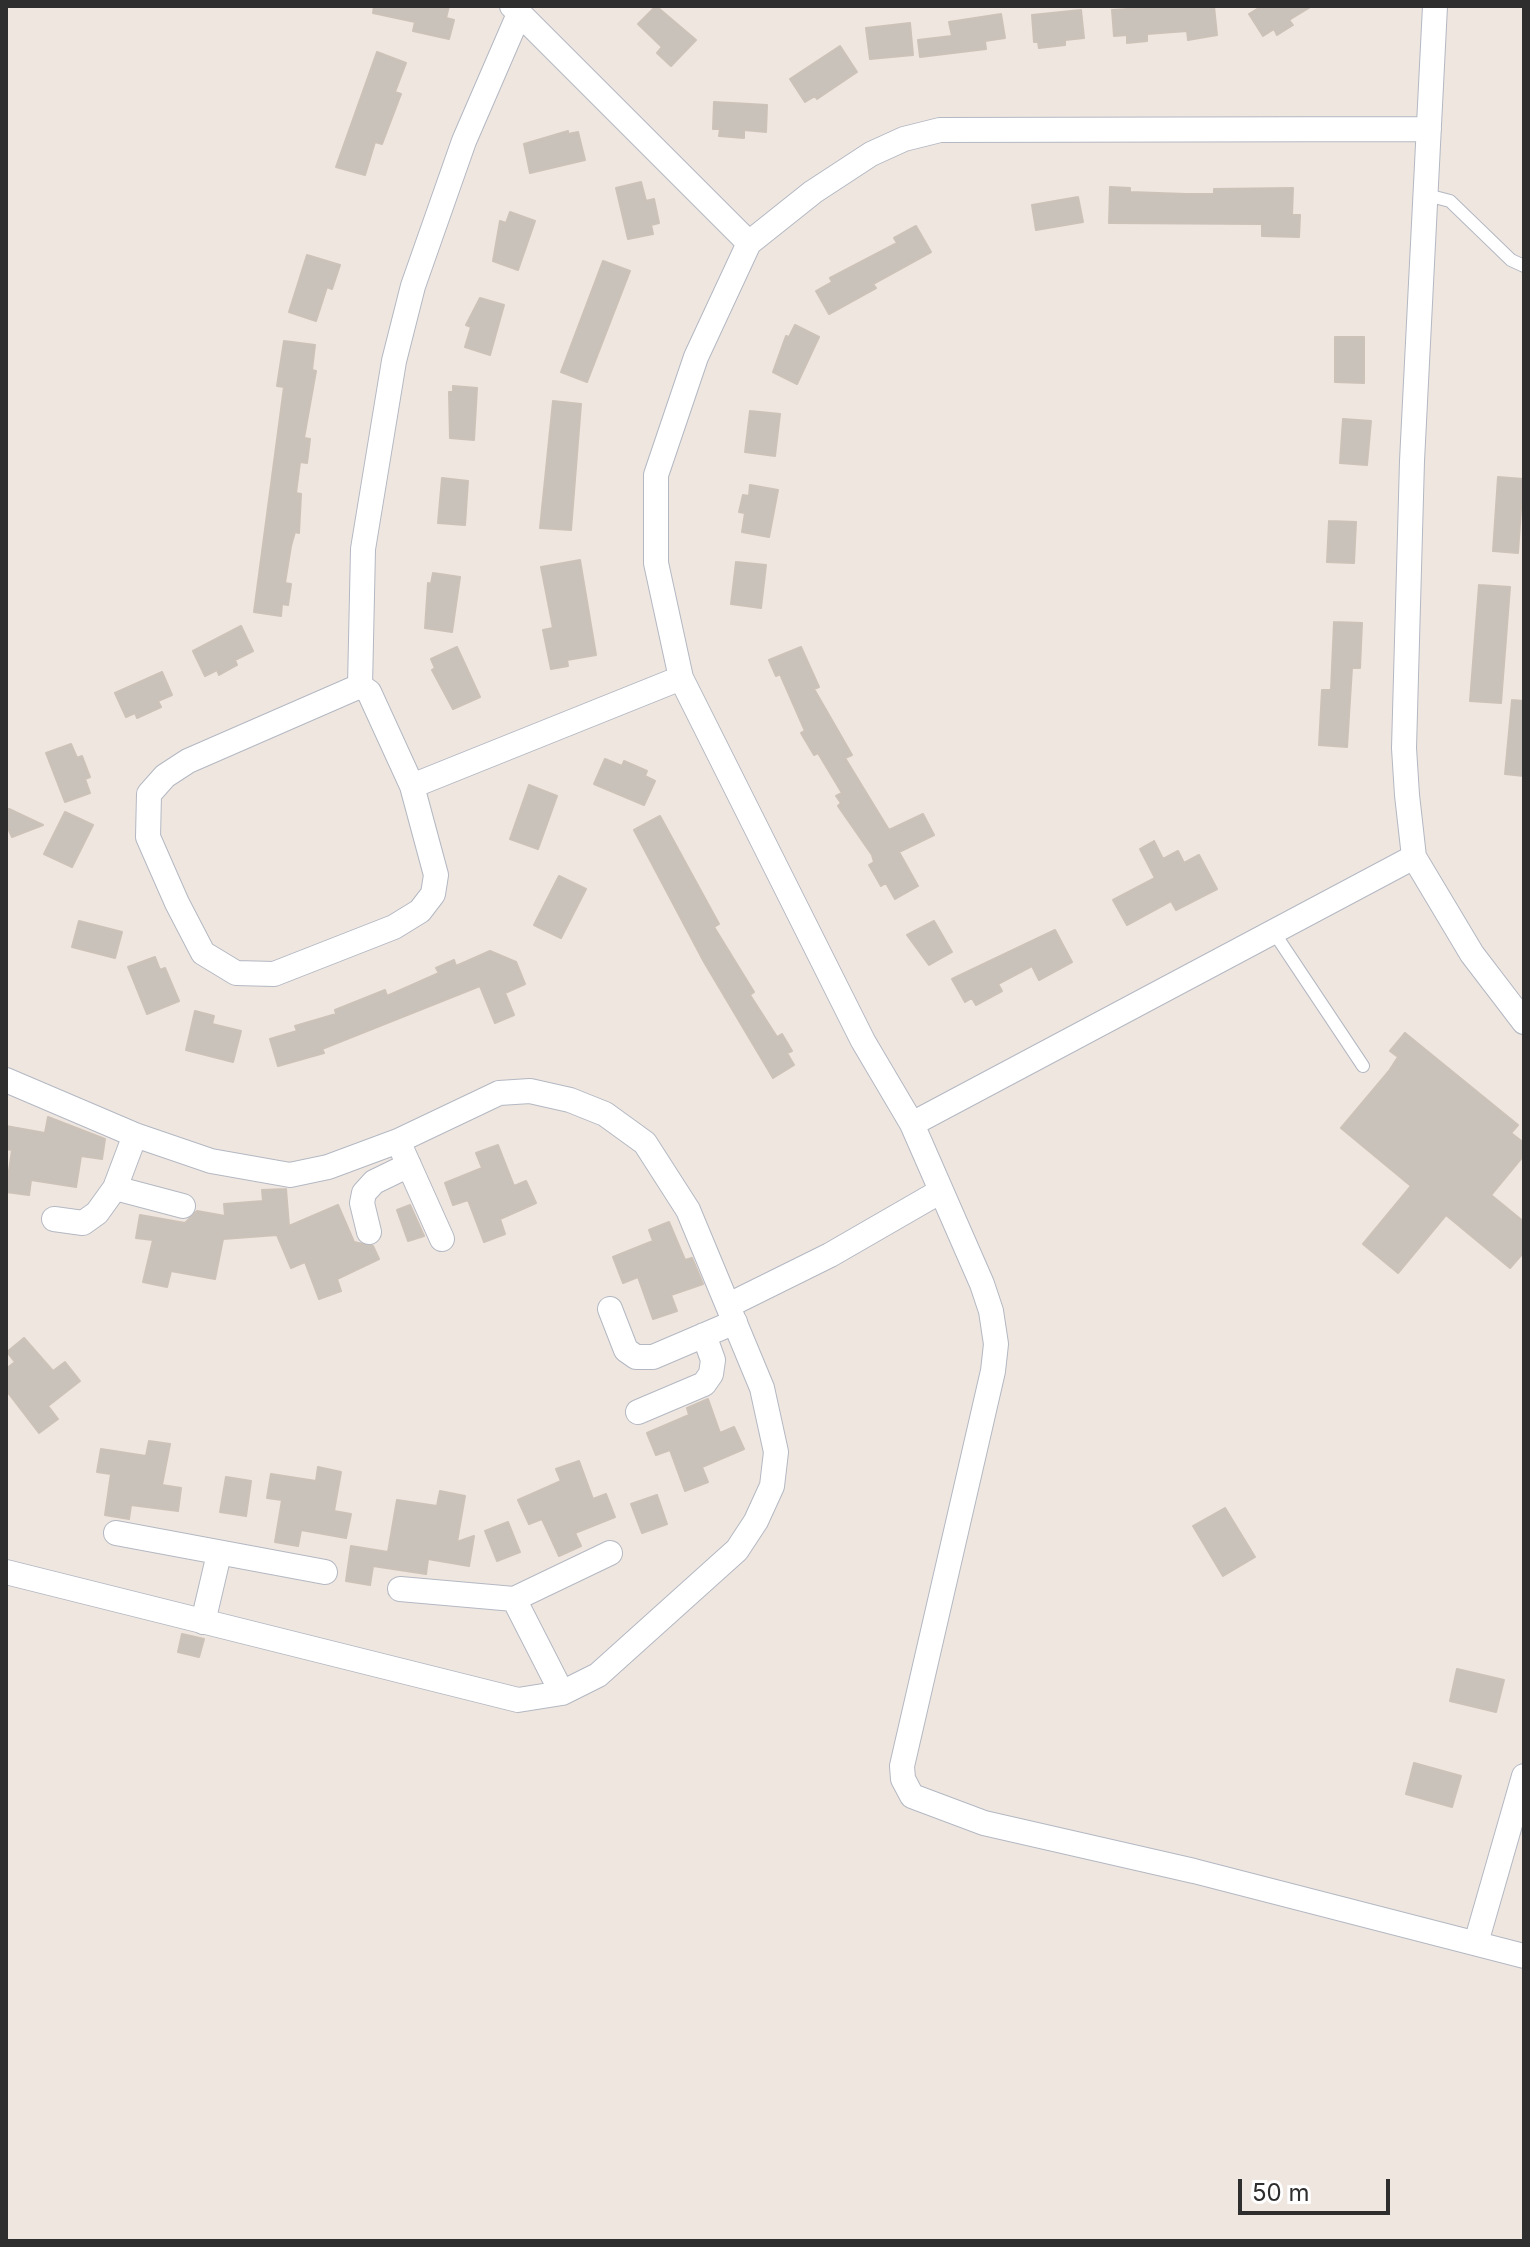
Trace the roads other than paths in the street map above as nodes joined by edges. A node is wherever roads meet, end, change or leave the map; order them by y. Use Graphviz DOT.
graph roads {
  1 [pos="1435,6"];
  2 [pos="516,10"];
  3 [pos="1429,129"];
  4 [pos="1427,195"];
  5 [pos="749,243"];
  6 [pos="1524,266"];
  7 [pos="681,678"];
  8 [pos="360,686"];
  9 [pos="412,786"];
  10 [pos="1414,857"];
  11 [pos="1273,931"];
  12 [pos="1524,1022"];
  13 [pos="1363,1066"];
  14 [pos="6,1080"];
  15 [pos="912,1124"];
  16 [pos="135,1135"];
  17 [pos="398,1141"];
  18 [pos="409,1165"];
  19 [pos="115,1188"];
  20 [pos="941,1191"];
  21 [pos="183,1206"];
  22 [pos="54,1219"];
  23 [pos="369,1232"];
  24 [pos="442,1239"];
  25 [pos="610,1309"];
  26 [pos="732,1313"];
  27 [pos="704,1335"];
  28 [pos="638,1412"];
  29 [pos="116,1533"];
  30 [pos="610,1553"];
  31 [pos="219,1554"];
  32 [pos="6,1572"];
  33 [pos="325,1572"];
  34 [pos="400,1589"];
  35 [pos="514,1599"];
  36 [pos="203,1622"];
  37 [pos="562,1693"];
  38 [pos="1524,1776"];
  39 [pos="1476,1943"];
  40 [pos="1524,1956"];
  1 -- 3 [label="street"];
  2 -- 5 [label="street"];
  2 -- 8 [label="street"];
  3 -- 4 [label="street"];
  3 -- 5 [label="street"];
  4 -- 6 [label="lane"];
  4 -- 10 [label="street"];
  5 -- 7 [label="street"];
  7 -- 9 [label="street"];
  7 -- 15 [label="street"];
  8 -- 9 [label="street"];
  8 -- 9 [label="street"];
  10 -- 11 [label="street"];
  10 -- 12 [label="street"];
  11 -- 13 [label="lane"];
  11 -- 15 [label="street"];
  14 -- 16 [label="street"];
  15 -- 20 [label="street"];
  16 -- 17 [label="street"];
  16 -- 19 [label="street"];
  17 -- 18 [label="street"];
  17 -- 26 [label="street"];
  18 -- 23 [label="street"];
  18 -- 24 [label="street"];
  19 -- 21 [label="street"];
  19 -- 22 [label="street"];
  20 -- 26 [label="street"];
  20 -- 39 [label="street"];
  25 -- 27 [label="street"];
  26 -- 27 [label="street"];
  26 -- 37 [label="street"];
  27 -- 28 [label="street"];
  29 -- 31 [label="street"];
  30 -- 35 [label="street"];
  31 -- 33 [label="street"];
  31 -- 36 [label="street"];
  32 -- 36 [label="street"];
  34 -- 35 [label="street"];
  35 -- 37 [label="street"];
  36 -- 37 [label="street"];
  38 -- 39 [label="street"];
  39 -- 40 [label="street"];
}
